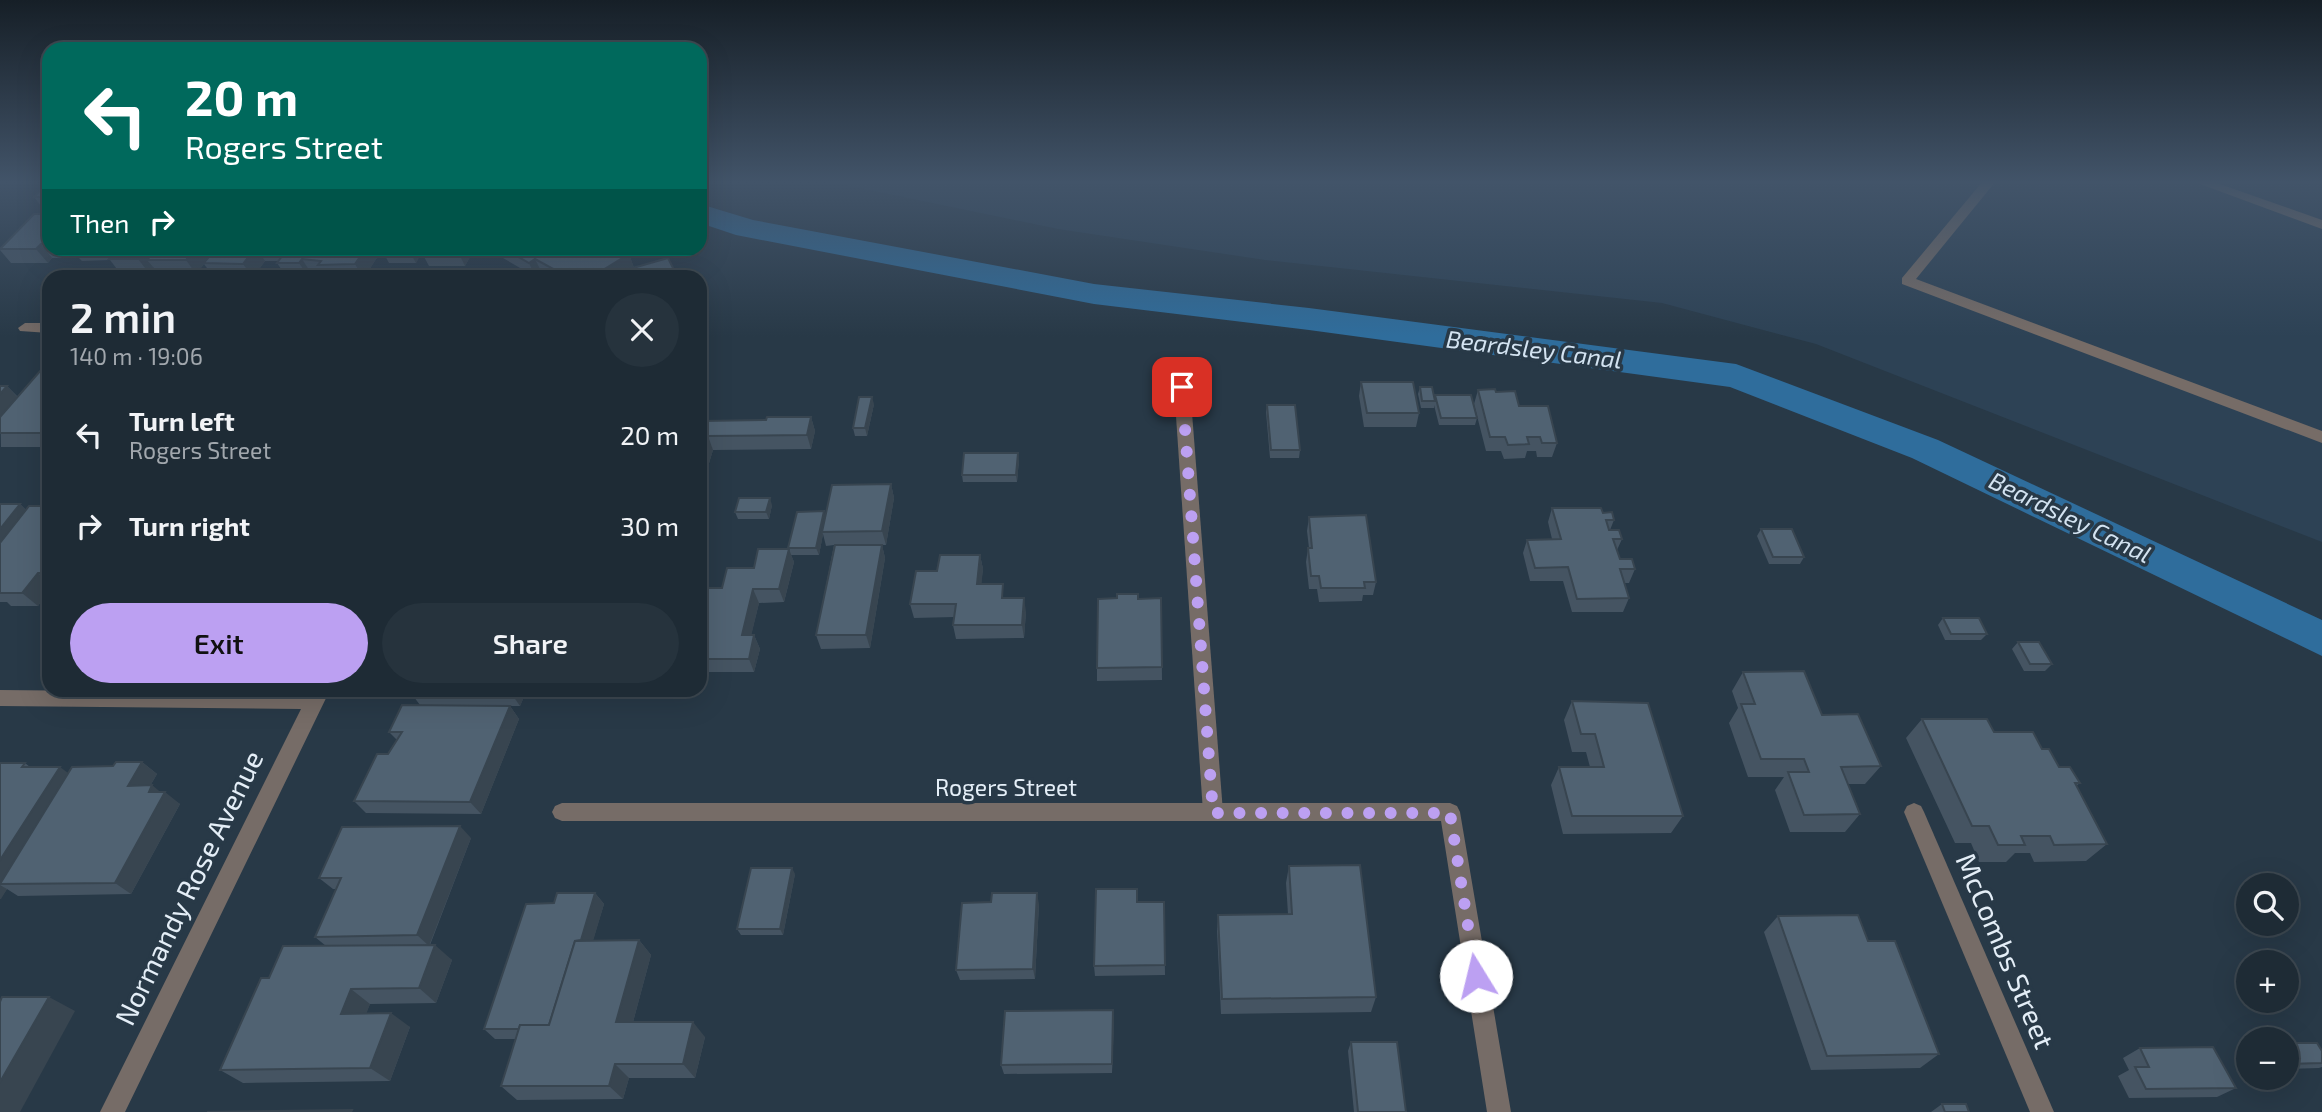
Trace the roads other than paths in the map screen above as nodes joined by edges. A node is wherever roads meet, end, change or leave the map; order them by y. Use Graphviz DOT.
graph roads {
  1 [pos="1947,233"];
  2 [pos="25,328"];
  3 [pos="42,328"];
  4 [pos="1182,387"];
  5 [pos="2322,437"];
  6 [pos="106,697"];
  7 [pos="316,697"];
  8 [pos="0,698"];
  9 [pos="562,813"];
  10 [pos="1213,813"];
  11 [pos="1914,813"];
  12 [pos="112,1112"];
  13 [pos="1499,1112"];
  14 [pos="2042,1112"];
  1 -- 5 [label="street"];
  2 -- 3 [label="street"];
  4 -- 10 [label="street"];
  6 -- 8 [label="street"];
  7 -- 12 [label="street, Normandy Rose Avenue"];
  9 -- 10 [label="street, Rogers Street"];
  10 -- 13 [label="street, Rogers Street"];
  11 -- 14 [label="street, McCombs Street"];
}
